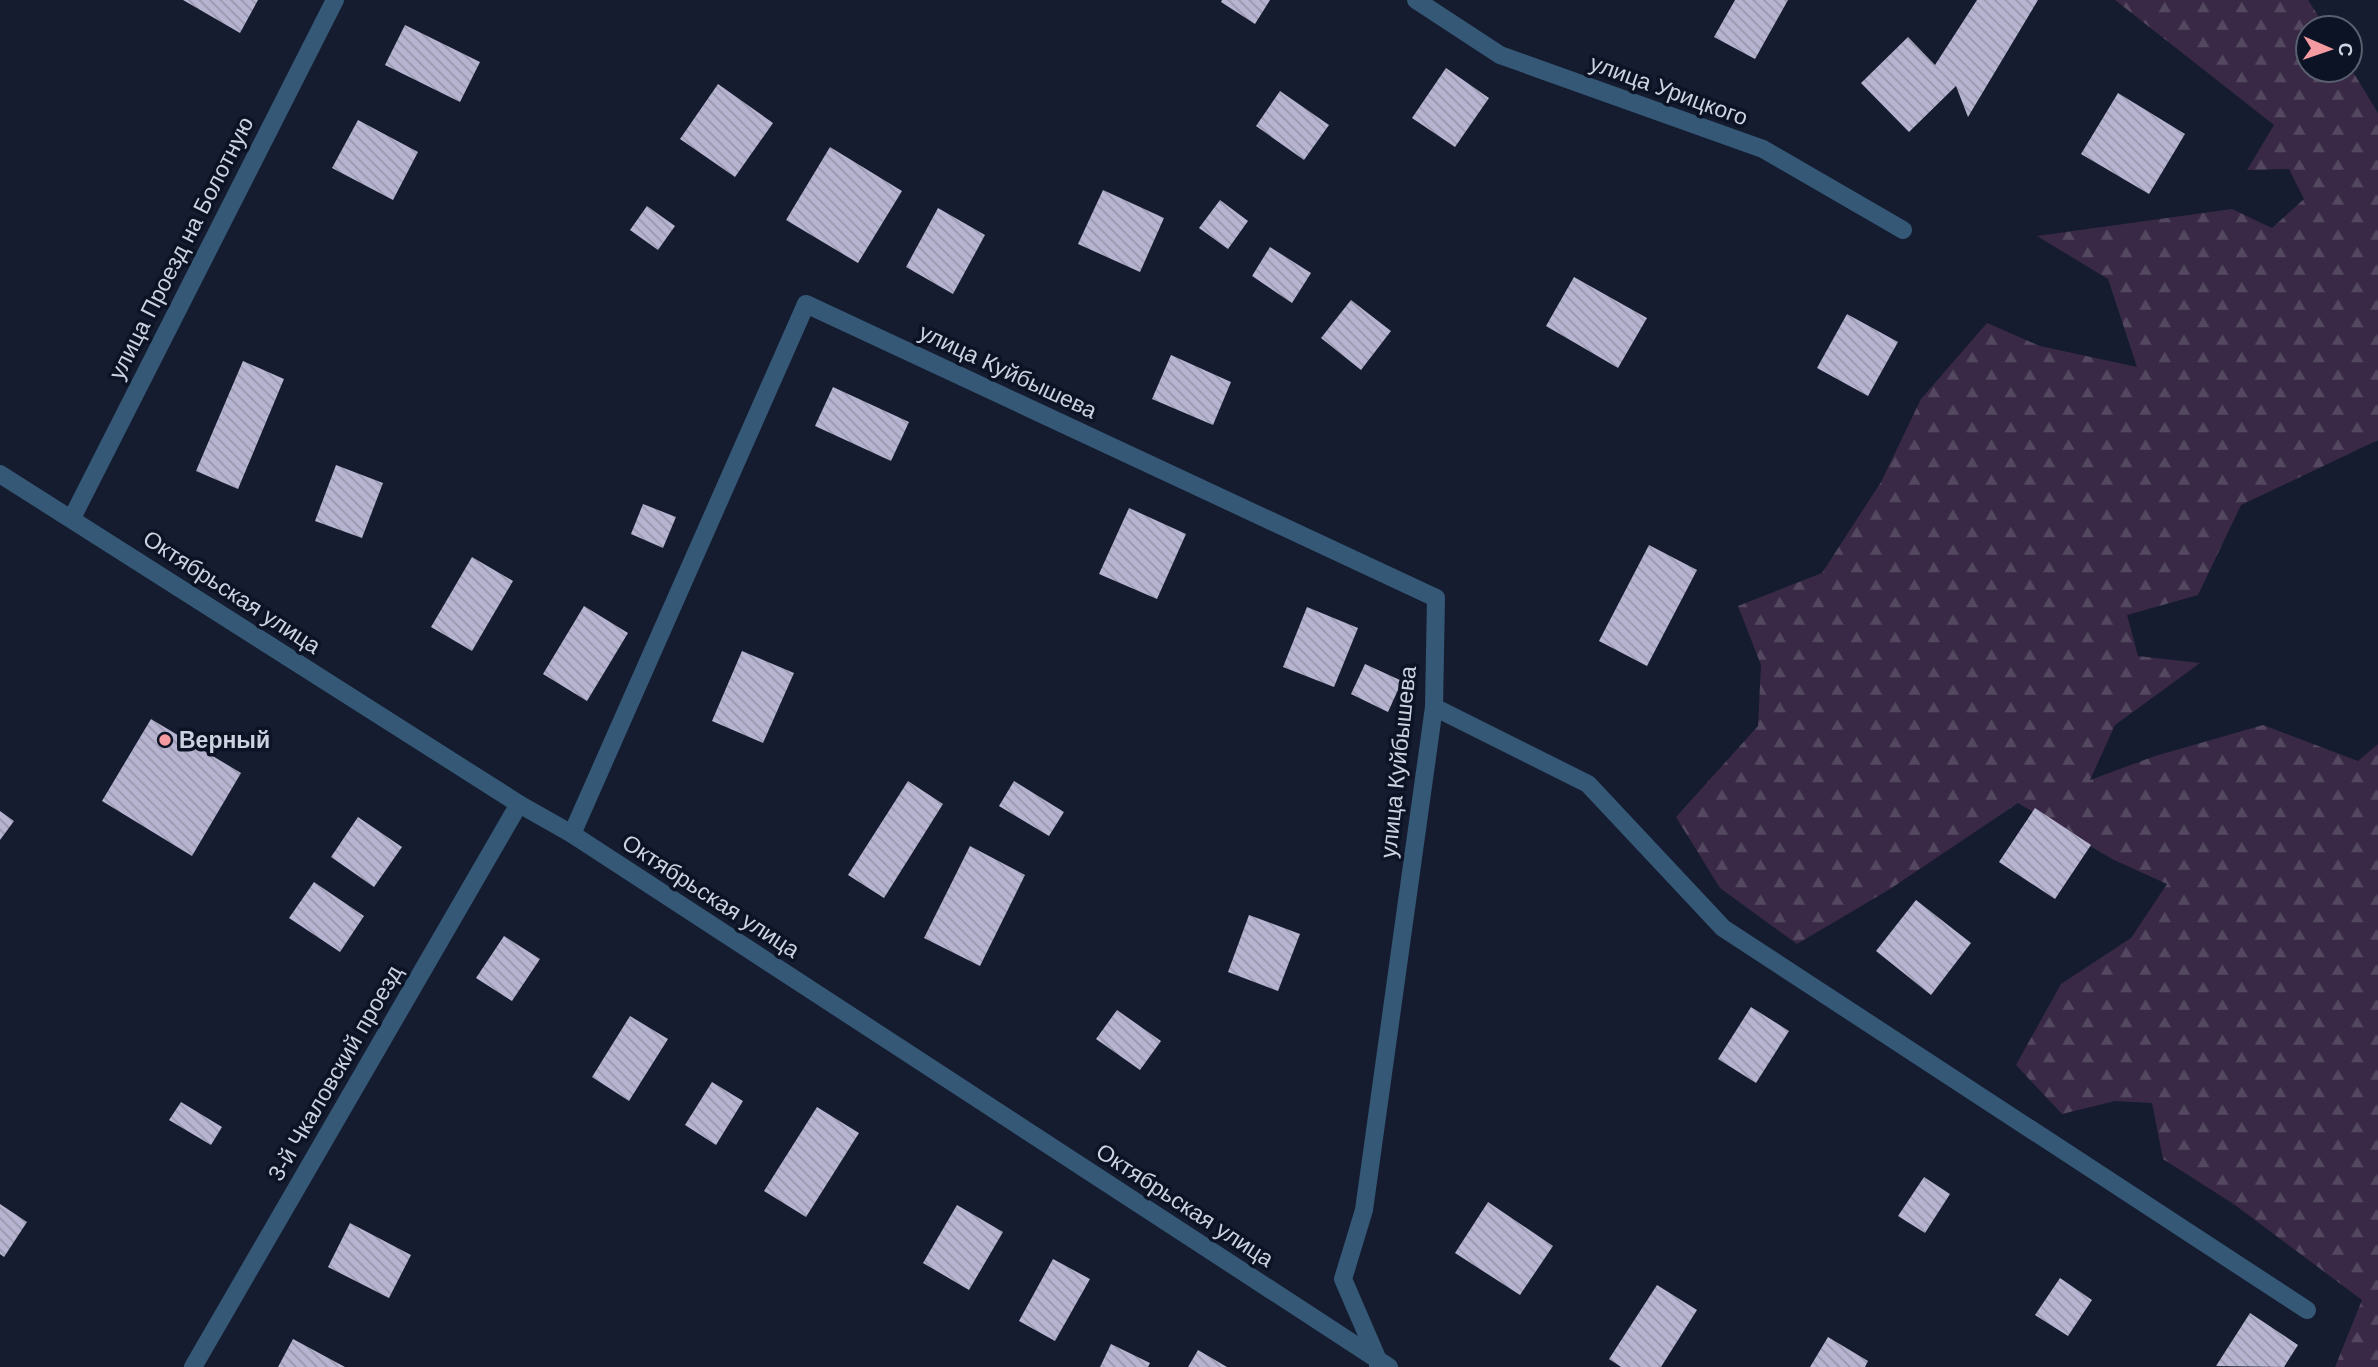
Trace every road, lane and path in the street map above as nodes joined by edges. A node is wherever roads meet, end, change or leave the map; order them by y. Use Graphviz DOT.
graph roads {
  1 [pos="335,0"];
  2 [pos="1416,0"];
  3 [pos="1903,230"];
  4 [pos="0,474"];
  5 [pos="72,519"];
  6 [pos="1434,707"];
  7 [pos="519,804"];
  8 [pos="572,834"];
  9 [pos="2307,1310"];
  10 [pos="1382,1365"];
  11 [pos="193,1367"];
  1 -- 5 [label="street, улица Проезд на Болотную"];
  2 -- 3 [label="street, улица Урицкого"];
  4 -- 5 [label="street, Октябрьская улица"];
  5 -- 7 [label="street, Октябрьская улица"];
  6 -- 8 [label="street, улица Куйбышева"];
  6 -- 9 [label="street"];
  6 -- 10 [label="street, улица Куйбышева"];
  7 -- 8 [label="street, Октябрьская улица"];
  7 -- 11 [label="street, 3-й Чкаловский проезд"];
  8 -- 10 [label="street, Октябрьская улица"];
}
